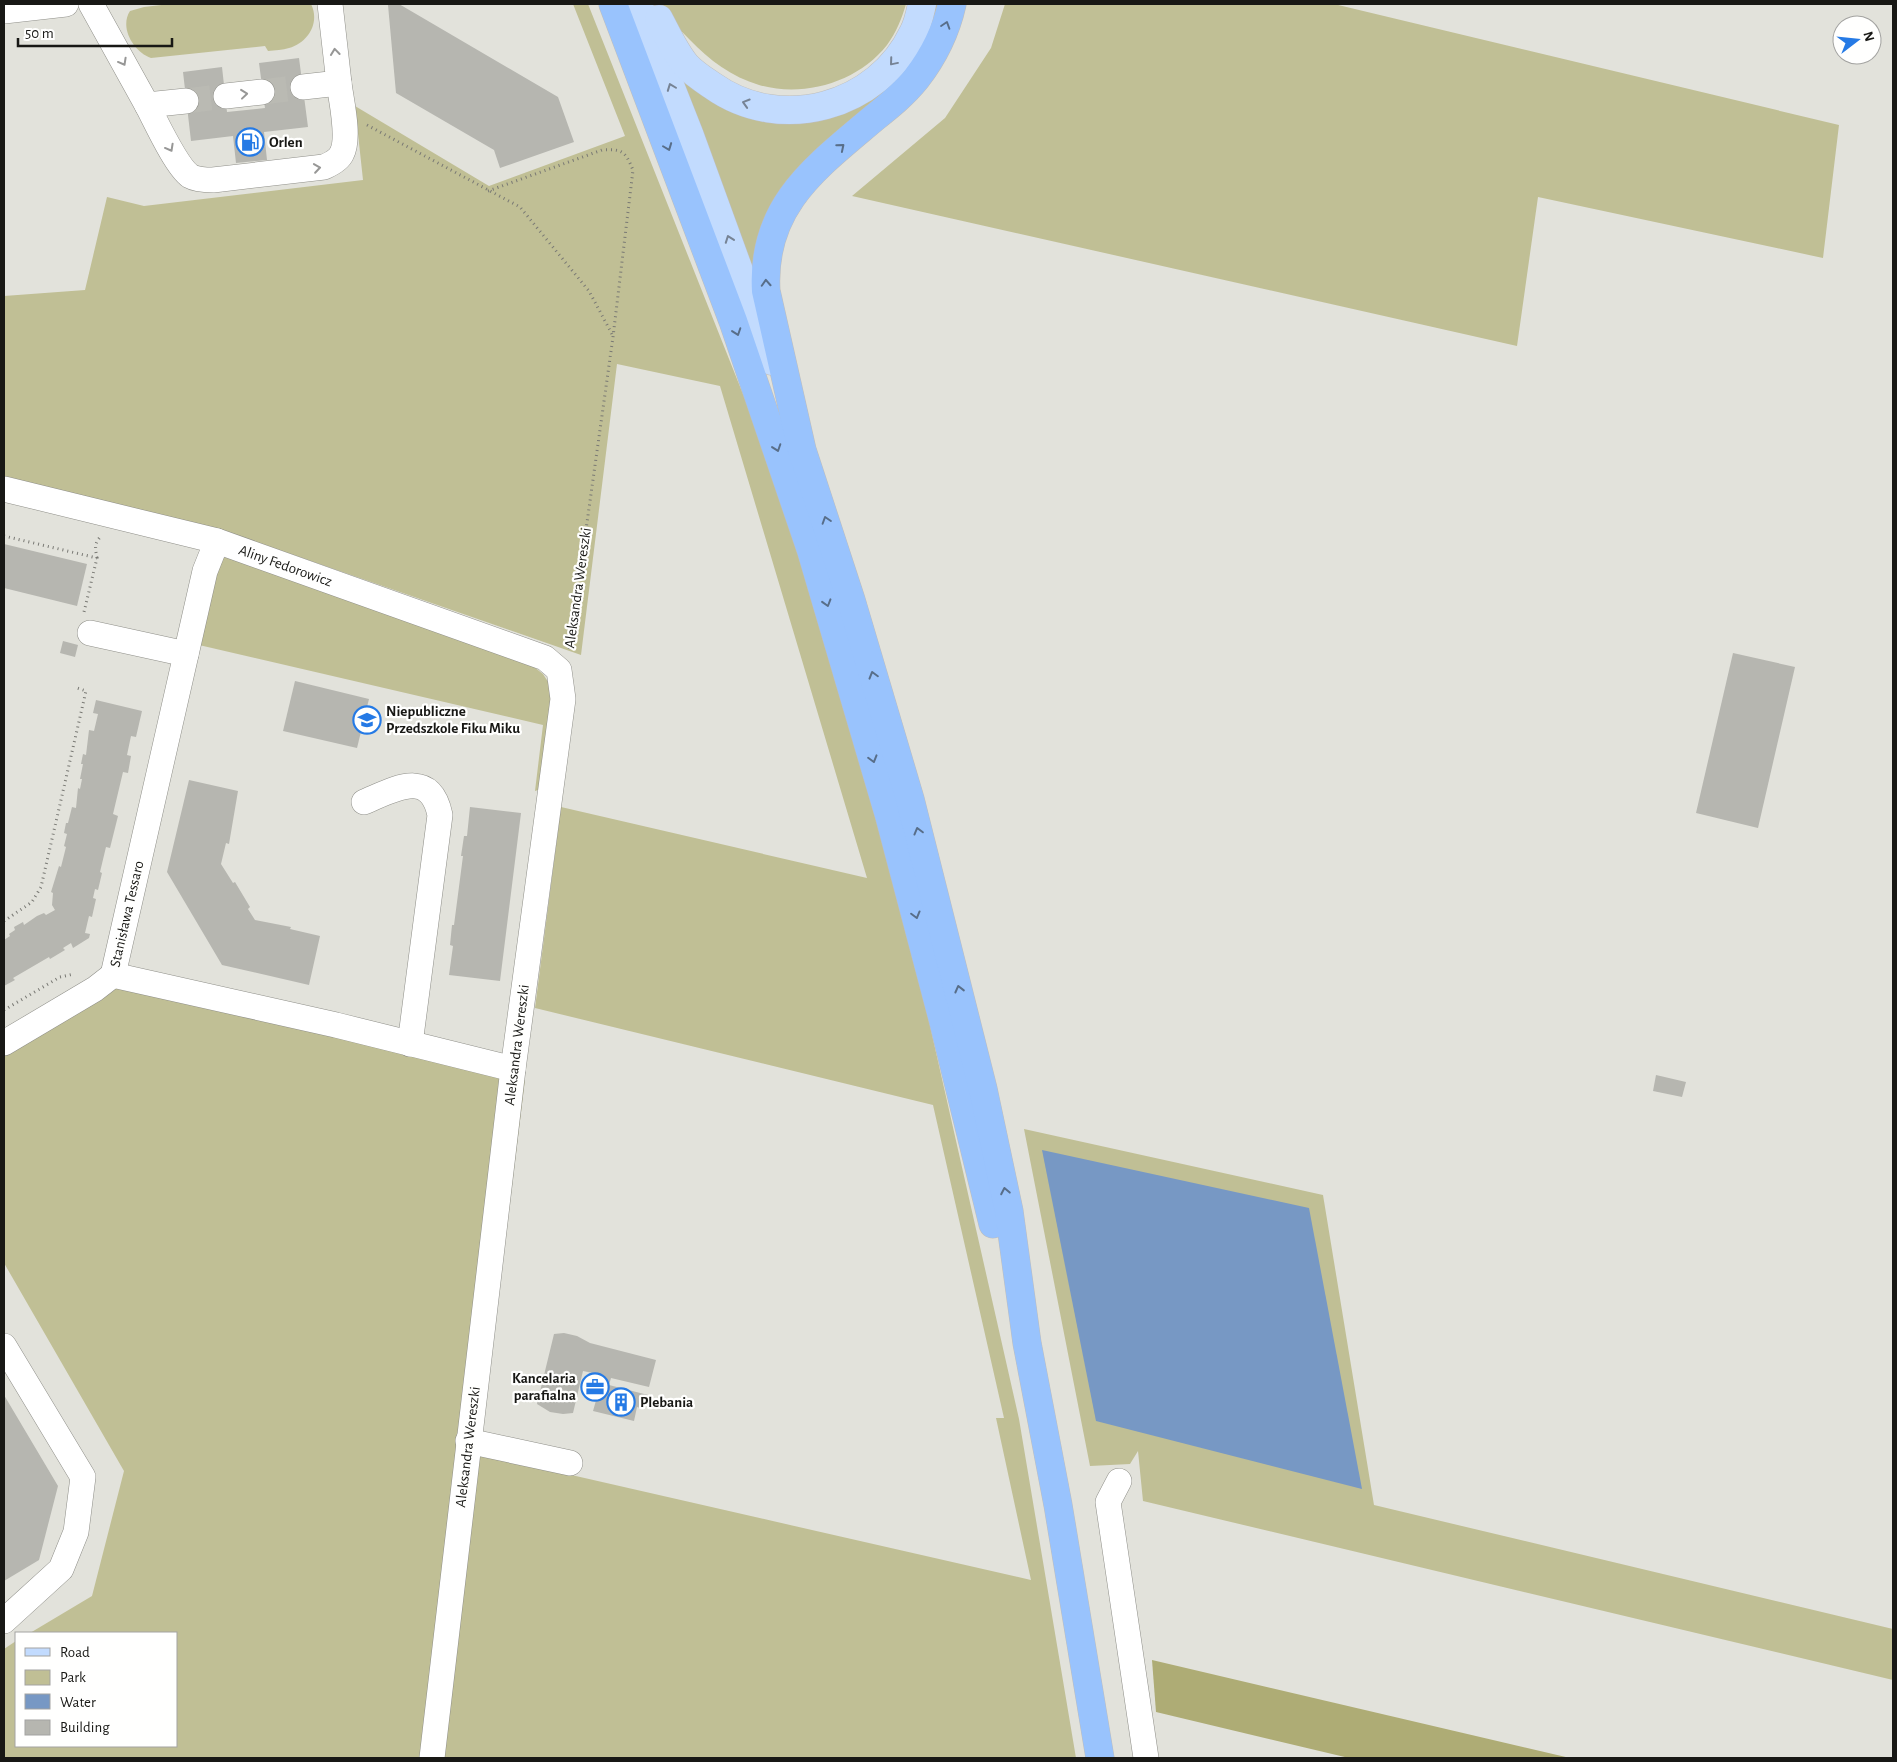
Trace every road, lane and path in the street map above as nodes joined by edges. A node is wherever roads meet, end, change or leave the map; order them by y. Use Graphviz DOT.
graph roads {
  1 [pos="66,4"];
  2 [pos="91,4"];
  3 [pos="330,4"];
  4 [pos="613,4"];
  5 [pos="638,4"];
  6 [pos="651,4"];
  7 [pos="922,4"];
  8 [pos="952,4"];
  9 [pos="4,11"];
  10 [pos="339,83"];
  11 [pos="303,87"];
  12 [pos="262,92"];
  13 [pos="226,96"];
  14 [pos="186,101"];
  15 [pos="147,105"];
  16 [pos="342,112"];
  17 [pos="488,191"];
  18 [pos="613,337"];
  19 [pos="802,450"];
  20 [pos="4,489"];
  21 [pos="106,532"];
  22 [pos="4,536"];
  23 [pos="217,541"];
  24 [pos="97,558"];
  25 [pos="86,627"];
  26 [pos="186,654"];
  27 [pos="559,670"];
  28 [pos="77,688"];
  29 [pos="364,802"];
  30 [pos="4,922"];
  31 [pos="78,974"];
  32 [pos="113,975"];
  33 [pos="4,1010"];
  34 [pos="4,1043"];
  35 [pos="410,1044"];
  36 [pos="513,1069"];
  37 [pos="1027,1343"];
  38 [pos="4,1346"];
  39 [pos="468,1441"];
  40 [pos="570,1463"];
  41 [pos="1119,1481"];
  42 [pos="4,1621"];
  43 [pos="432,1758"];
  44 [pos="1100,1758"];
  45 [pos="1146,1758"];
  1 -- 9 [label="street"];
  2 -- 15 [label="street, one-way"];
  10 -- 3 [label="street, one-way"];
  4 -- 37 [label="highway, one-way"];
  19 -- 5 [label="main road, one-way"];
  7 -- 6 [label="main road, one-way"];
  19 -- 8 [label="highway, one-way"];
  10 -- 11 [label="street"];
  10 -- 16 [label="street"];
  13 -- 12 [label="street, one-way"];
  14 -- 15 [label="street"];
  15 -- 16 [label="street, one-way"];
  16 -- 17 [label="path"];
  17 -- 18 [label="path"];
  17 -- 18 [label="path, Aleksandra Wereszki"];
  18 -- 27 [label="path, Aleksandra Wereszki"];
  37 -- 19 [label="highway, one-way"];
  20 -- 23 [label="street, Aliny Fedorowicz"];
  21 -- 24 [label="path"];
  22 -- 24 [label="path"];
  23 -- 26 [label="street, Stanisława Tessaro"];
  23 -- 27 [label="street, Aliny Fedorowicz"];
  24 -- 25 [label="path"];
  25 -- 26 [label="street"];
  26 -- 32 [label="street, Stanisława Tessaro"];
  27 -- 36 [label="street, Aleksandra Wereszki"];
  28 -- 30 [label="path"];
  29 -- 35 [label="street"];
  31 -- 33 [label="path"];
  32 -- 34 [label="street"];
  32 -- 35 [label="street, Stanisława Tessaro"];
  35 -- 36 [label="street, Stanisława Tessaro"];
  36 -- 39 [label="street, Aleksandra Wereszki"];
  37 -- 44 [label="highway"];
  38 -- 42 [label="street"];
  39 -- 40 [label="street"];
  39 -- 43 [label="street, Aleksandra Wereszki"];
  41 -- 45 [label="street"];
}
